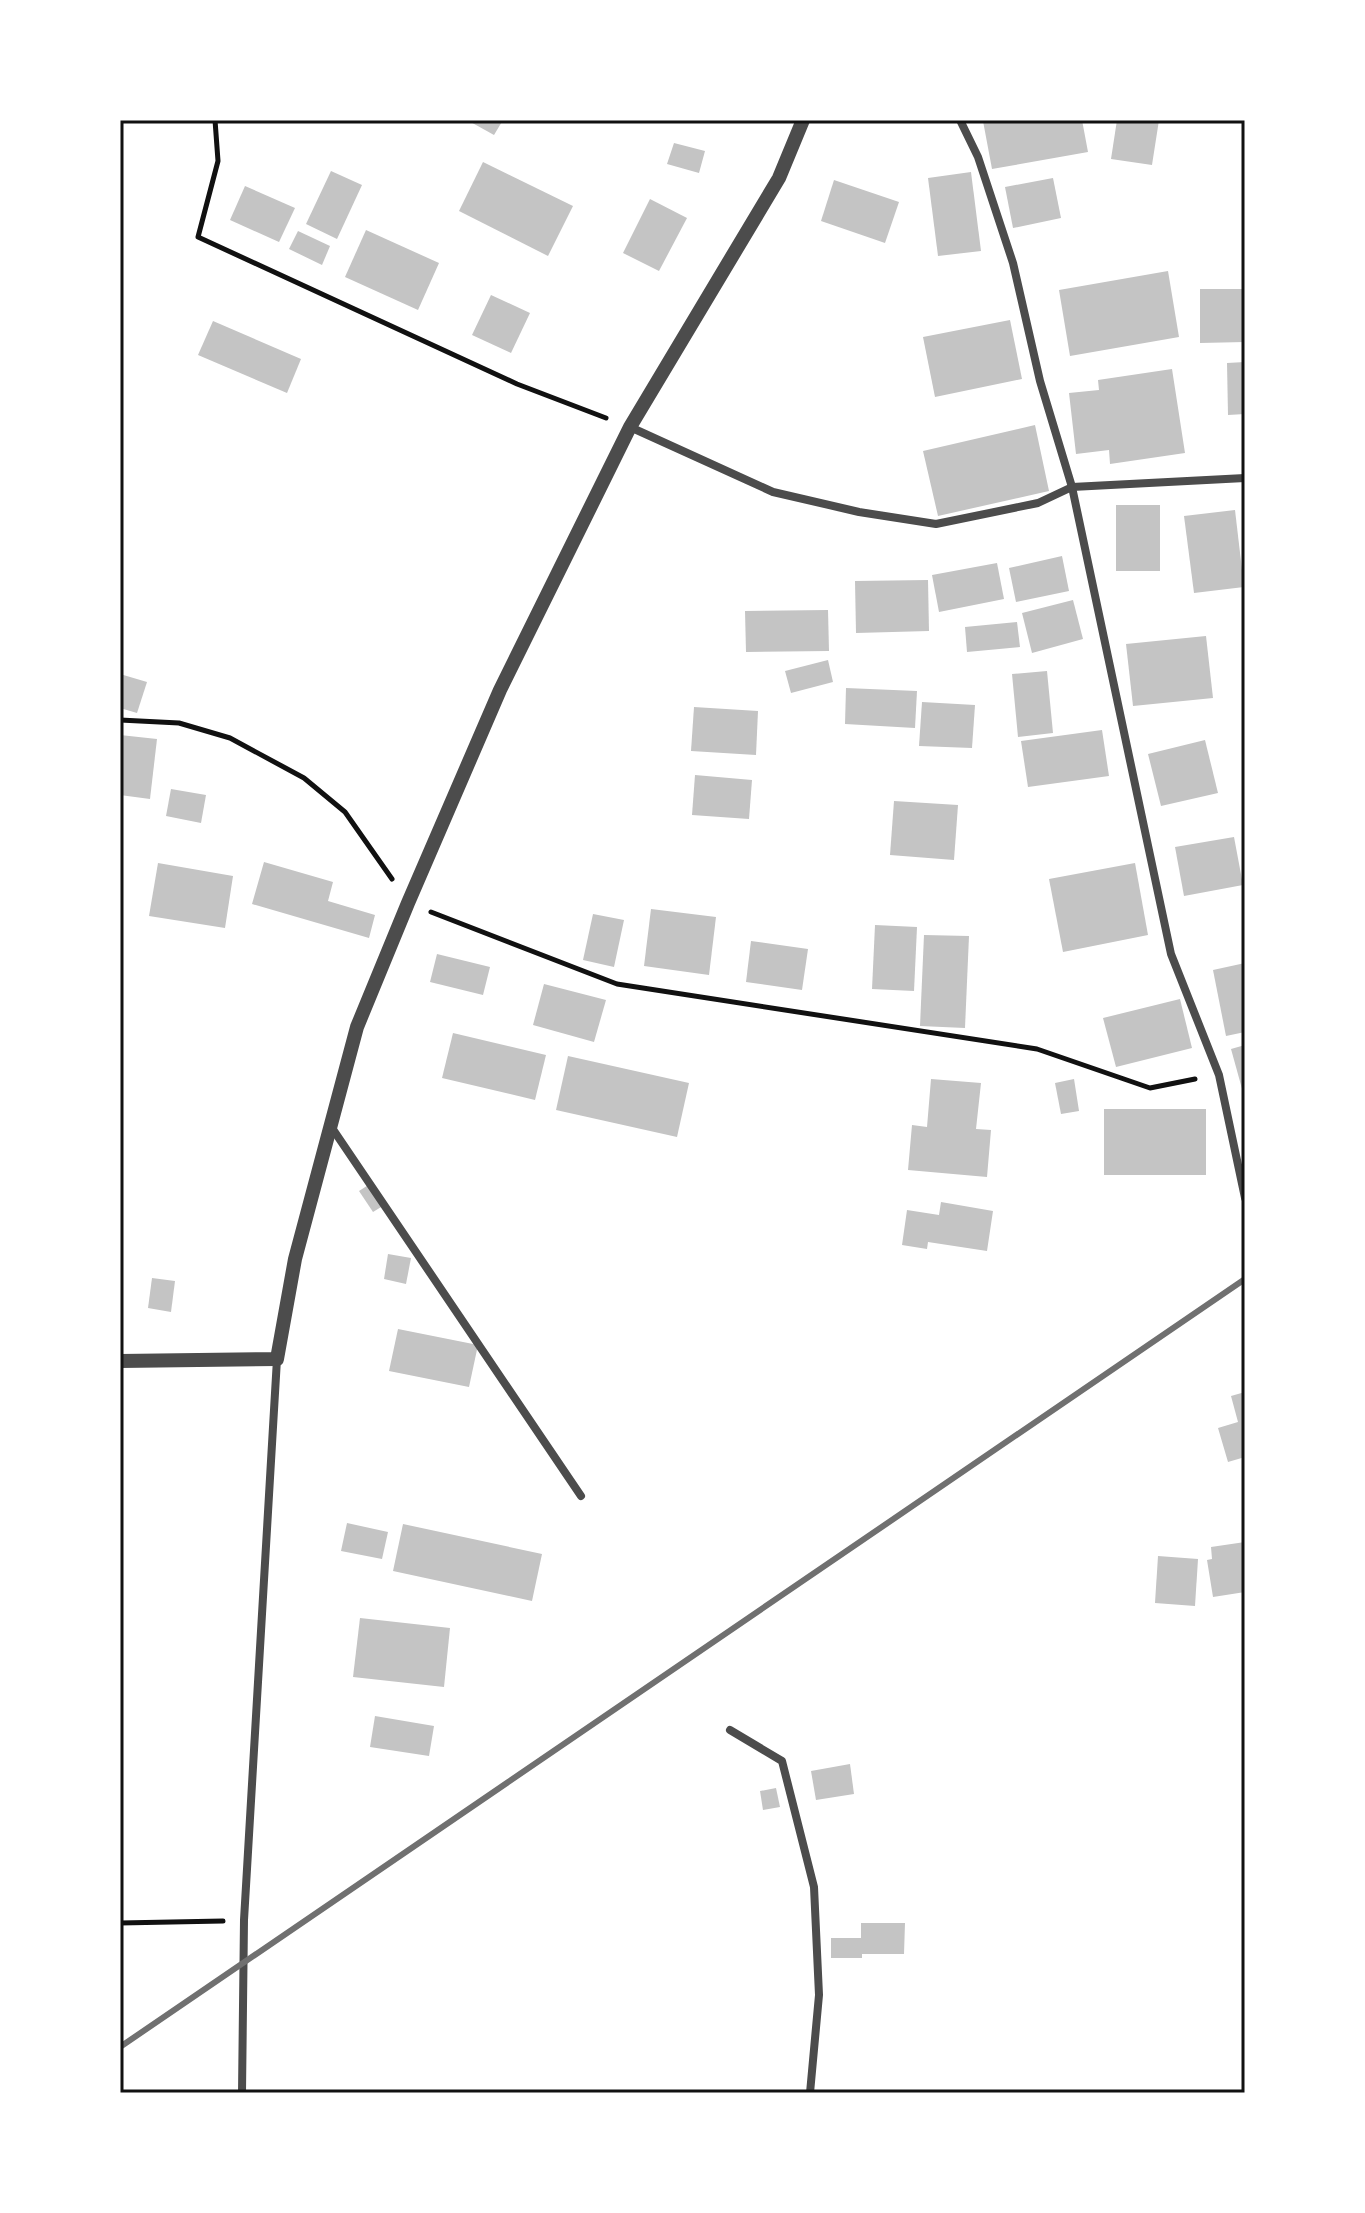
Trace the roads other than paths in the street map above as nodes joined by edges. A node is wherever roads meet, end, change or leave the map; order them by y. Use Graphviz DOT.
graph roads {
  1 [pos="803,120"];
  2 [pos="960,120"];
  3 [pos="630,427"];
  4 [pos="1245,478"];
  5 [pos="1072,487"];
  6 [pos="330,1125"];
  7 [pos="1245,1198"];
  8 [pos="277,1359"];
  9 [pos="120,1361"];
  10 [pos="581,1496"];
  11 [pos="730,1730"];
  12 [pos="242,2093"];
  13 [pos="810,2093"];
  1 -- 3 [label="street"];
  2 -- 5 [label="street"];
  3 -- 5 [label="street"];
  3 -- 6 [label="street"];
  4 -- 5 [label="street"];
  5 -- 7 [label="street"];
  6 -- 8 [label="street"];
  6 -- 10 [label="street"];
  8 -- 9 [label="street"];
  8 -- 12 [label="street"];
  11 -- 13 [label="street"];
}
